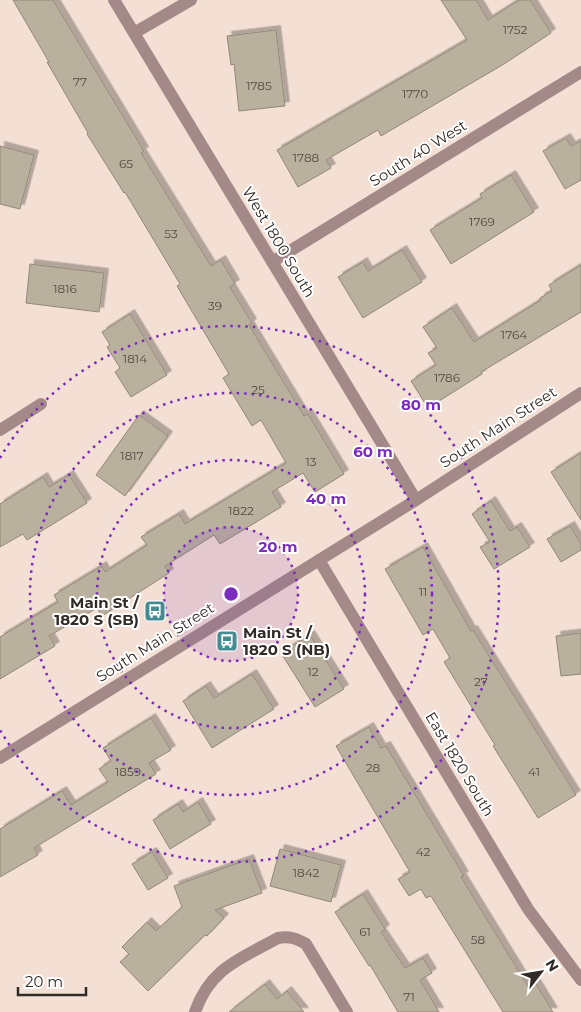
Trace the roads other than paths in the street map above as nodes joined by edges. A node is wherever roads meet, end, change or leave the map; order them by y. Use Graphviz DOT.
graph roads {
  1 [pos="114,0"];
  2 [pos="191,0"];
  3 [pos="134,34"];
  4 [pos="581,72"];
  5 [pos="272,262"];
  6 [pos="581,394"];
  7 [pos="41,404"];
  8 [pos="0,430"];
  9 [pos="416,500"];
  10 [pos="319,560"];
  11 [pos="0,758"];
  12 [pos="581,980"];
  13 [pos="195,1012"];
  14 [pos="347,1012"];
  1 -- 3 [label="street, West 1800 South"];
  2 -- 3 [label="street"];
  3 -- 5 [label="street, West 1800 South"];
  4 -- 5 [label="street, South 40 West"];
  5 -- 9 [label="street, West 1800 South"];
  6 -- 9 [label="street, South Main Street"];
  7 -- 8 [label="street"];
  9 -- 10 [label="street, South Main Street"];
  10 -- 11 [label="street, South Main Street"];
  10 -- 12 [label="street, East 1820 South"];
  13 -- 14 [label="street"];
}
